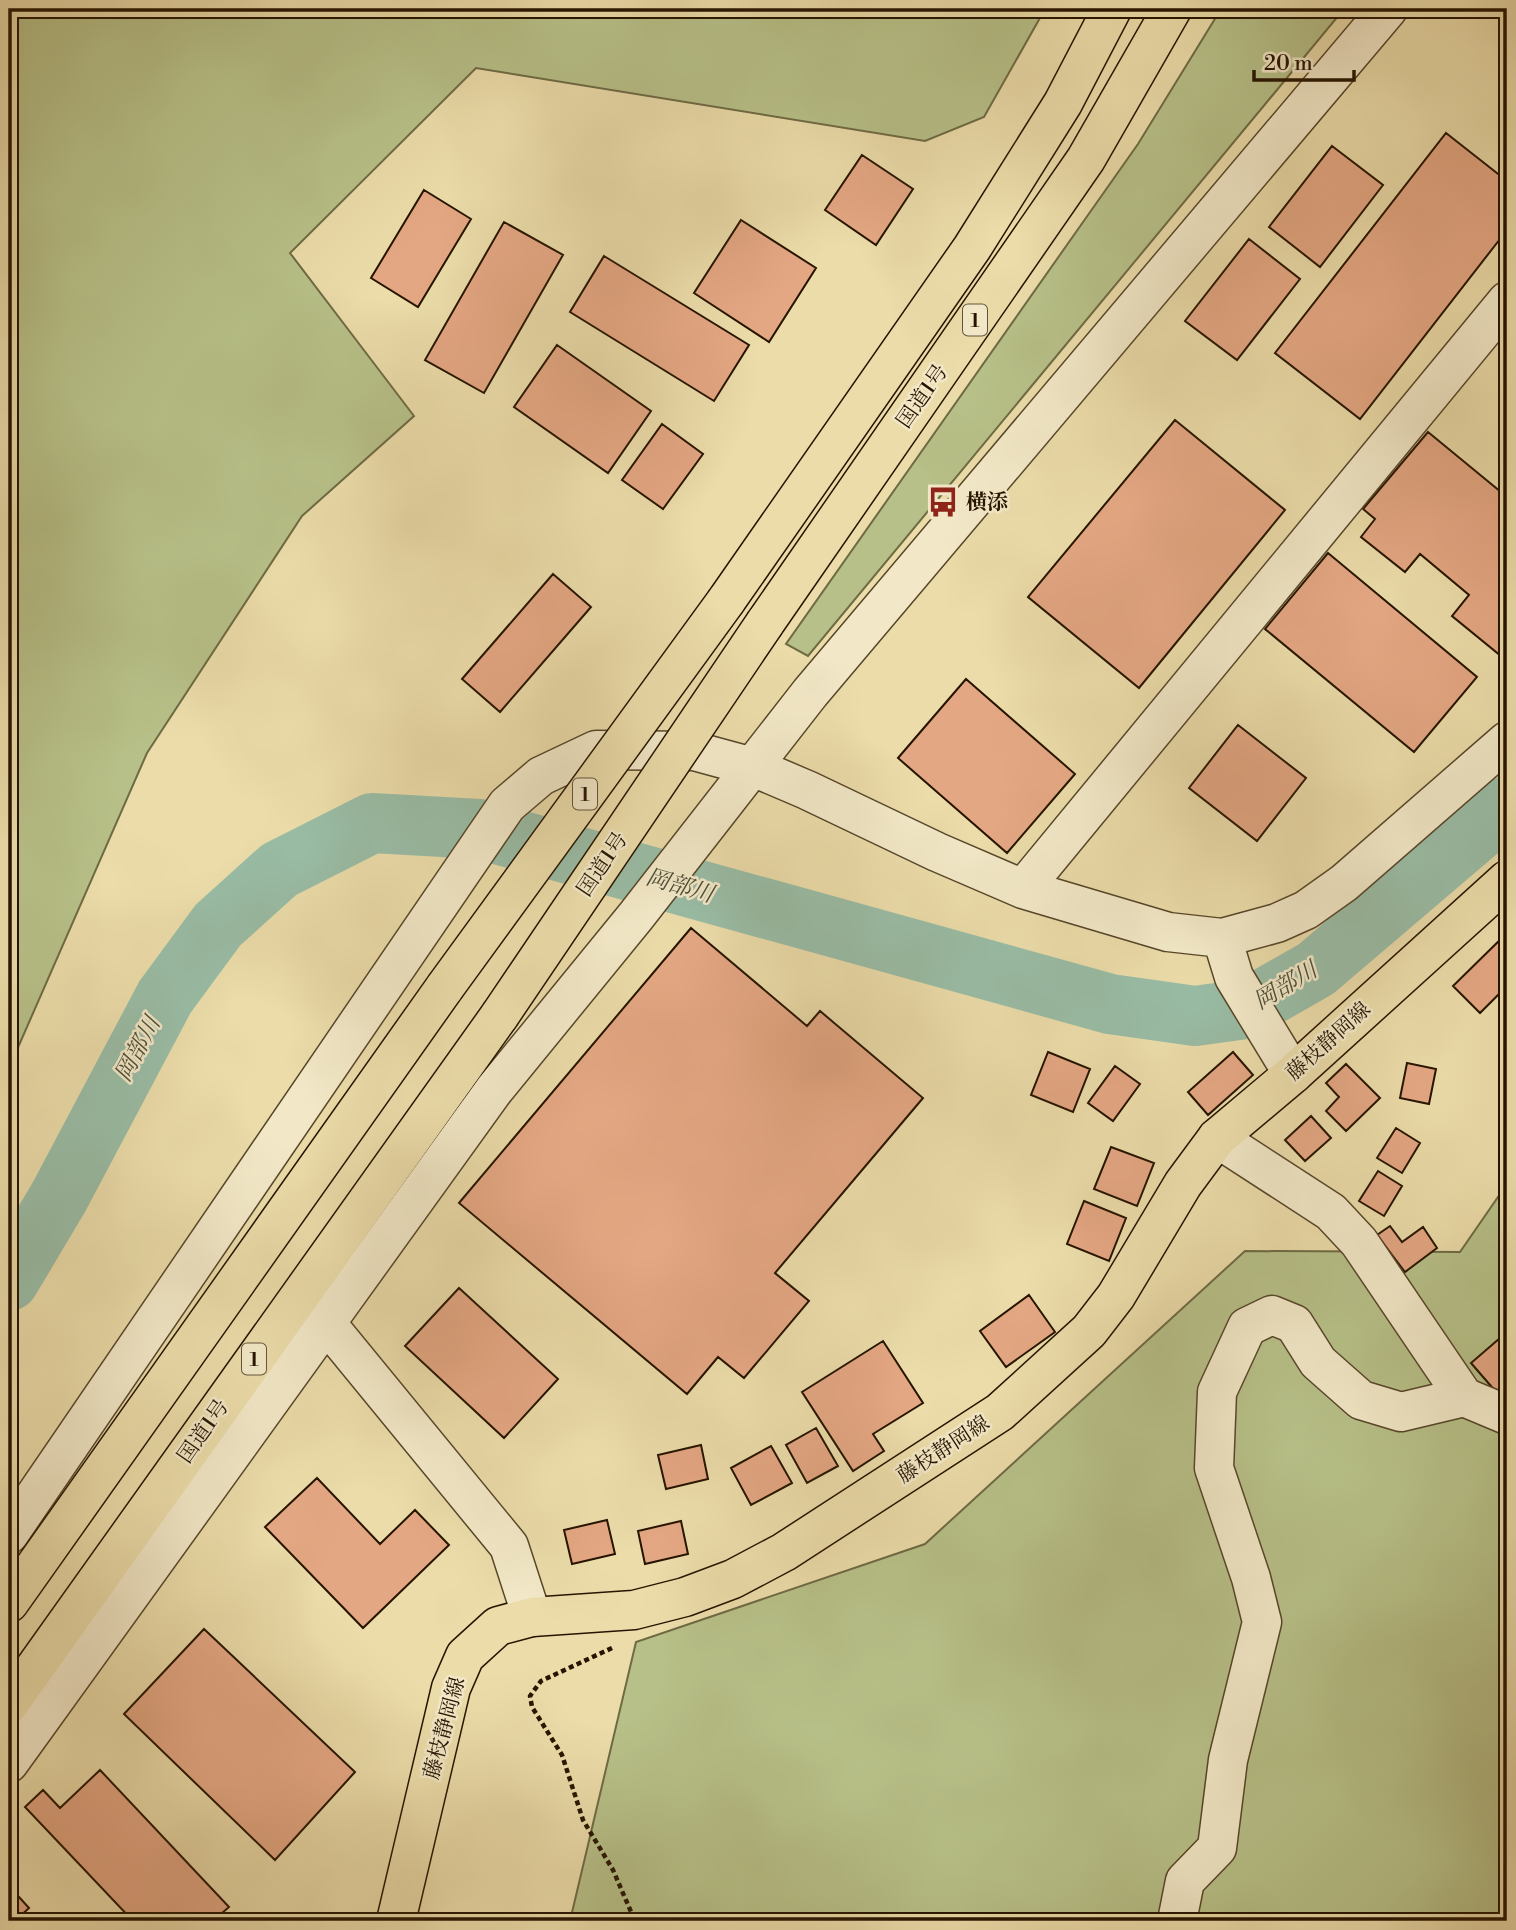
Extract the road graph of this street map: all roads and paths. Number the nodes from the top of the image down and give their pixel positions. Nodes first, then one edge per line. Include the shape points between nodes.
1 (1112, 9) edge
2 (1172, 9) edge
3 (1388, 9) edge
4 (1507, 301) edge
5 (1507, 741) edge
6 (753, 767) junction
7 (1507, 880) edge
8 (1023, 889) junction
9 (1223, 938) junction
10 (1283, 1059) junction
11 (1217, 1138) junction
12 (327, 1324) junction
13 (1464, 1397) junction
14 (1507, 1415) edge
15 (9, 1534) edge
16 (9, 1603) edge
17 (634, 1610) junction
18 (532, 1616) junction
19 (9, 1704) edge
20 (9, 1763) edge
21 (396, 1921) edge
22 (635, 1921) edge
23 (1177, 1921) edge

1 - 16 main road, 国道1号 / 1, bridge via 1063,103 972,248 726,601 445,987
2 - 19 main road, 国道1号 / 1, bridge via 1086,159 500,1015
3 - 6 street via 810,693
4 - 8 street
5 - 9 street via 1306,910
6 - 8 street
6 - 12 street via 494,1090
6 - 15 street via 694,751 596,750 541,776 507,805
7 - 10 main road, 藤枝静岡線
8 - 9 street via 1168,932
9 - 10 street via 1234,977
10 - 11 main road, 藤枝静岡線
11 - 13 street via 1331,1212 1359,1242
11 - 17 main road, 藤枝静岡線 via 1089,1331 1000,1412 774,1558 685,1597
12 - 18 street via 509,1546
12 - 20 street
13 - 14 street
13 - 23 street via 1401,1412 1361,1400 1318,1362 1294,1324 1272,1315 1247,1327 1217,1392 1214,1468 1262,1622 1228,1760 1217,1847 1185,1881
17 - 18 main road, 藤枝静岡線
17 - 22 path via 626,1637 611,1649 541,1681 530,1696 562,1755 583,1820 613,1870
18 - 21 main road, 藤枝静岡線 via 498,1626 465,1656 451,1688

